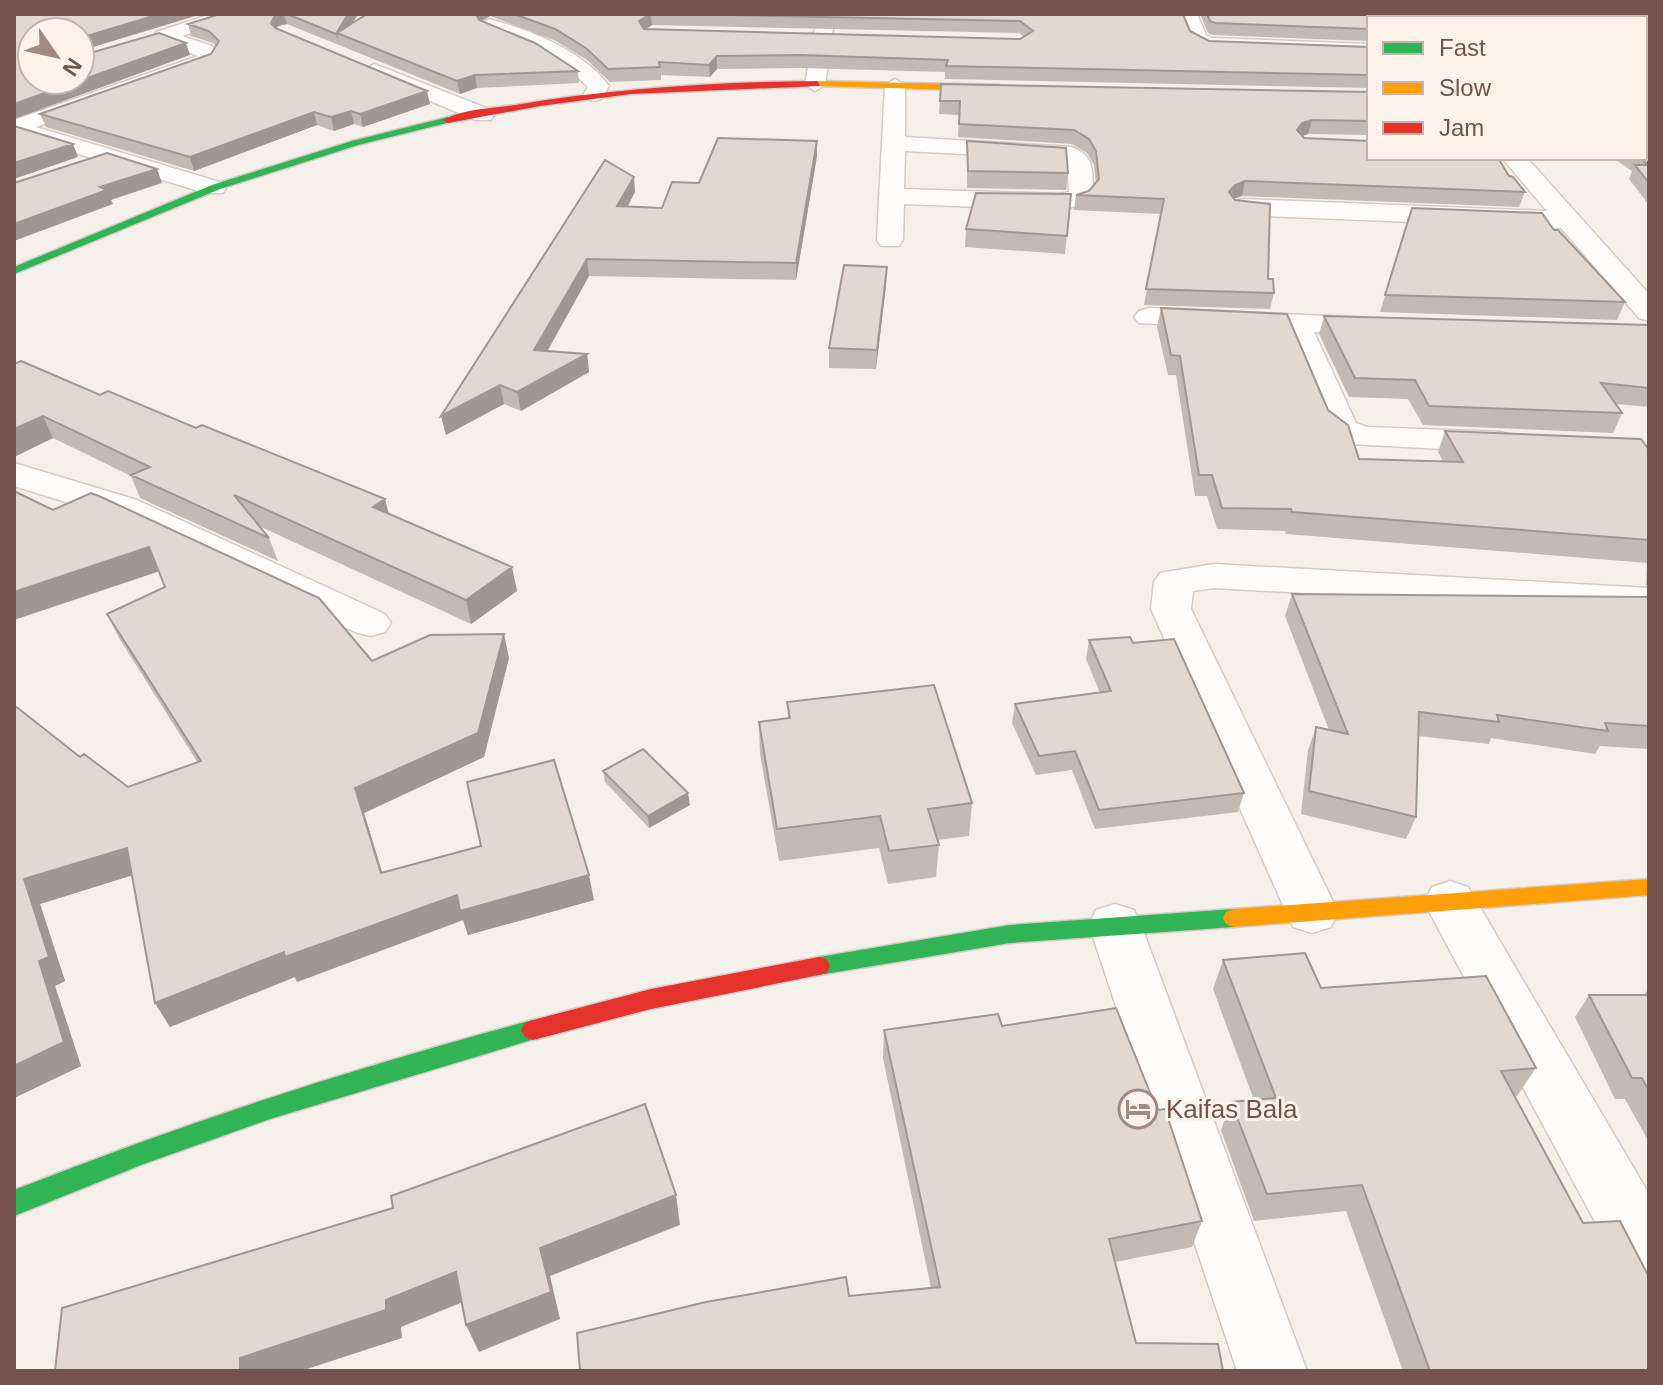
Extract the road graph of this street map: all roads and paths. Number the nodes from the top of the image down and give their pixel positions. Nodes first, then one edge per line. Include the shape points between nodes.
1 (230, 14) edge
2 (826, 14) edge
3 (1188, 14) edge
4 (489, 25) edge
5 (1367, 50) edge
6 (356, 62) edge
7 (815, 85) junction
8 (895, 85) junction
9 (1021, 88) edge
10 (594, 95) junction
11 (483, 115) junction
12 (14, 127) edge
13 (893, 143) junction
14 (111, 157) junction
15 (1516, 160) edge
16 (69, 171) edge
17 (214, 188) junction
18 (891, 196) junction
19 (1242, 207) edge
20 (1567, 220) junction
21 (890, 240) dead end
22 (14, 271) edge
23 (1616, 274) junction
24 (1649, 275) edge
25 (1149, 317) dead end
26 (1295, 322) junction
27 (1418, 326) edge
28 (1644, 326) edge
29 (1537, 443) edge
30 (14, 474) edge
31 (1649, 600) edge
32 (370, 623) dead end
33 (1649, 887) edge
34 (1450, 902) junction
35 (1312, 912) junction
36 (1115, 925) junction
37 (14, 1203) edge
38 (1649, 1257) edge
39 (1272, 1371) edge

1 - 12 street via 156,38 210,55 192,65
2 - 7 street
3 - 5 street via 1198,38 1208,44
4 - 10 street via 557,52 599,86
6 - 11 street
7 - 8 street
7 - 10 street
8 - 9 street
8 - 13 street
10 - 11 street
11 - 17 street via 382,136
12 - 14 street
13 - 18 street
13 - 18 street via 1064,152 1078,158 1082,194 1059,202
14 - 16 street
14 - 17 street
15 - 20 street
17 - 22 street
18 - 21 street
19 - 20 street
20 - 23 street
23 - 24 street
23 - 28 street
25 - 26 street
26 - 27 street
26 - 29 street via 1342,429 1351,435
30 - 32 street via 136,513
31 - 35 street via 1214,576 1174,582 1171,609
33 - 34 street
34 - 35 street
34 - 38 street
35 - 36 street
36 - 37 street via 1010,934 651,999 393,1067
36 - 39 street

